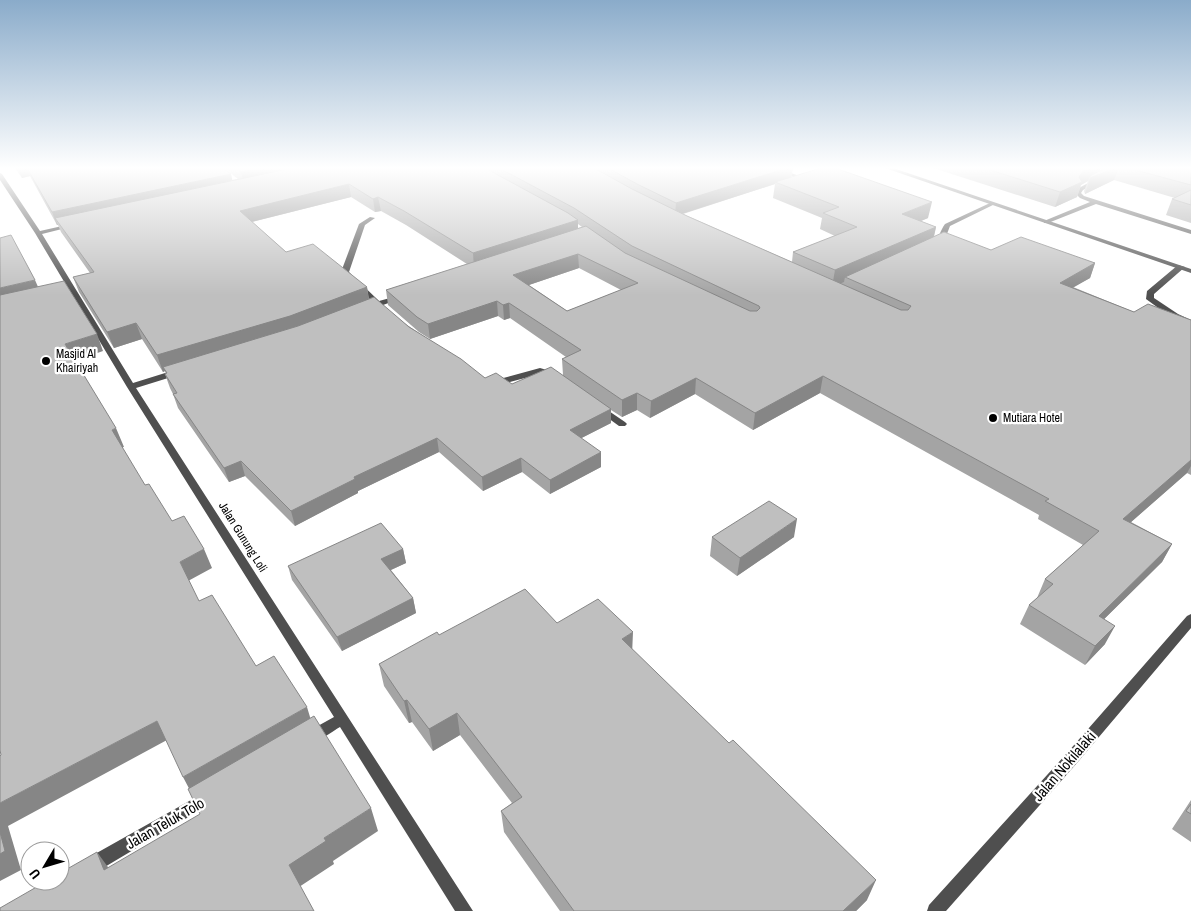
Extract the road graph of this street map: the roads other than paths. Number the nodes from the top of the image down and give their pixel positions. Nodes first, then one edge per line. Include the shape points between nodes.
1 (23, 211) edge
2 (979, 211) edge
3 (1012, 211) edge
4 (1074, 211) edge
5 (1122, 211) edge
6 (372, 218) dead end
7 (1046, 222) junction
8 (75, 225) edge
9 (1191, 232) edge
10 (38, 233) junction
11 (926, 250) edge
12 (1181, 267) junction
13 (1191, 271) edge
14 (412, 293) edge
15 (377, 304) junction
16 (360, 311) edge
17 (385, 311) edge
18 (1191, 323) edge
19 (187, 369) edge
20 (486, 381) edge
21 (564, 381) edge
22 (131, 387) junction
23 (593, 402) edge
24 (622, 424) dead end
25 (1191, 619) edge
26 (342, 719) junction
27 (300, 744) edge
28 (224, 788) edge
29 (81, 872) edge
30 (465, 911) edge
31 (936, 911) edge

1 - 10 street, Jalan Gunung Loli
2 - 11 street via 947,226 942,239
3 - 7 street
4 - 7 street
5 - 9 street
6 - 15 street via 362,224 346,272
7 - 12 street
8 - 10 street
10 - 22 street, Jalan Gunung Loli via 69,293
12 - 13 street
12 - 18 street via 1150,293 1150,299
14 - 15 street
15 - 16 street
15 - 17 street
19 - 22 street
20 - 21 street via 502,382 540,371
22 - 26 street, Jalan Gunung Loli
23 - 24 street
25 - 31 street, Jalan Nokilalaki
26 - 27 street
26 - 30 street, Jalan Gunung Loli
28 - 29 street, Jalan Teluk Tolo

